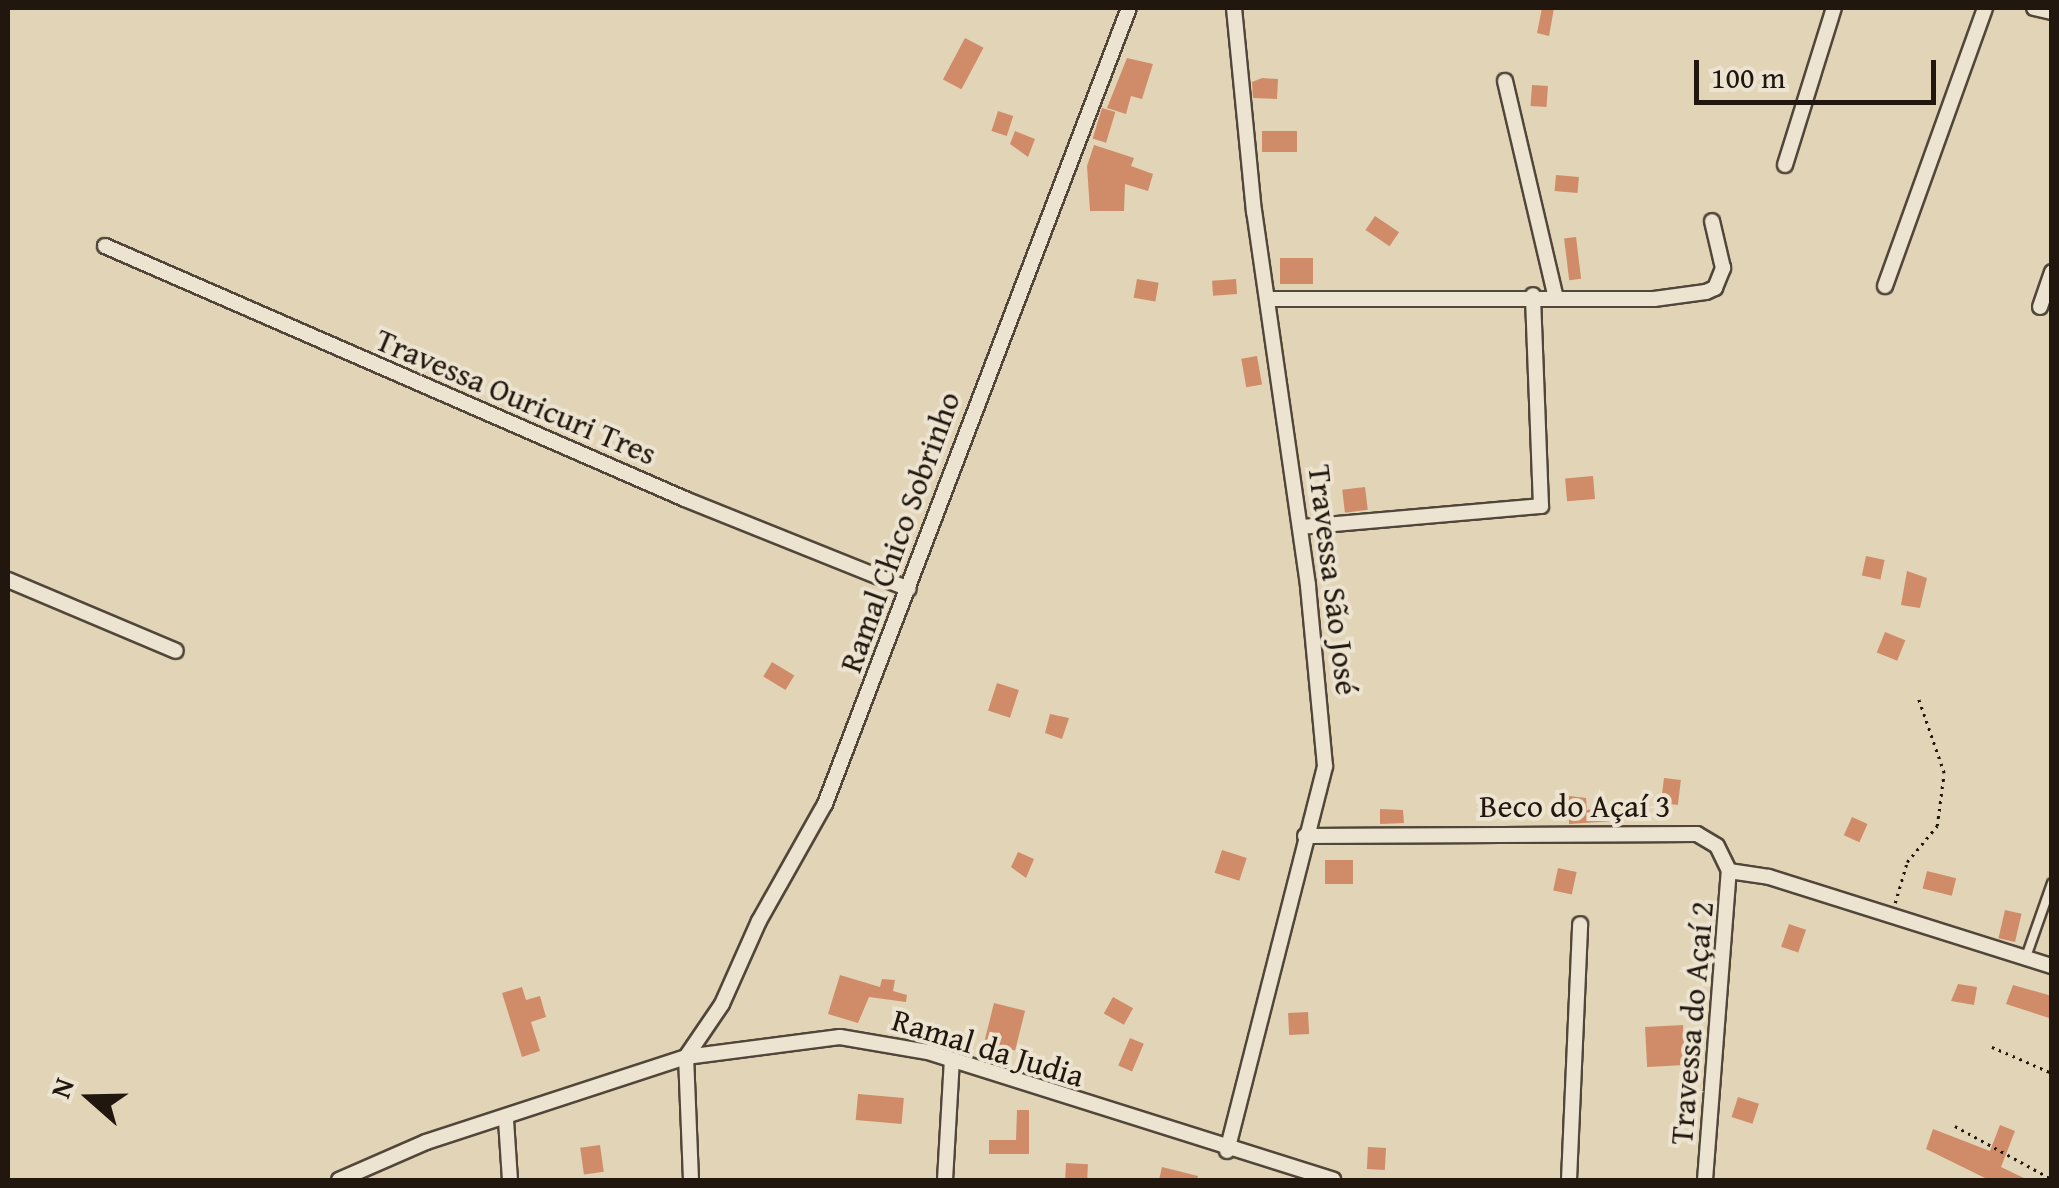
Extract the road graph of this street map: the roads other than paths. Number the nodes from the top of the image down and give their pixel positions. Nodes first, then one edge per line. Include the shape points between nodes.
1 (1130, 8) edge
2 (1234, 8) edge
3 (1834, 8) edge
4 (1986, 8) edge
5 (2034, 8) edge
6 (2052, 12) edge
7 (1505, 81) dead end
8 (1785, 165) dead end
9 (1712, 221) dead end
10 (105, 246) dead end
11 (2052, 272) edge
12 (1884, 286) dead end
13 (1533, 295) junction
14 (1555, 295) junction
15 (1269, 299) junction
16 (2040, 307) dead end
17 (1301, 526) junction
18 (8, 580) edge
19 (910, 588) junction
20 (176, 650) dead end
21 (1305, 836) junction
22 (1730, 871) junction
23 (2052, 883) edge
24 (1580, 924) dead end
25 (2026, 956) junction
26 (2052, 966) edge
27 (686, 1058) junction
28 (952, 1060) junction
29 (506, 1120) junction
30 (1227, 1151) junction
31 (338, 1180) edge
32 (510, 1180) edge
33 (691, 1180) edge
34 (944, 1180) edge
35 (1333, 1180) edge
36 (1570, 1180) edge
37 (1705, 1180) edge

1 - 19 street, Ramal Chico Sobrinho
2 - 15 street, Travessa São José
3 - 8 street
4 - 12 street
5 - 6 street
7 - 14 street
9 - 14 street via 1723,268 1716,288 1654,299
10 - 19 street, Travessa Ouricuri Tres via 542,438
11 - 16 street
13 - 14 street
13 - 15 street
13 - 17 street via 1541,506
15 - 17 street, Travessa São José
17 - 21 street, Travessa São José via 1325,766
18 - 20 street
19 - 27 street, Ramal Chico Sobrinho via 825,804 758,921 722,1004
21 - 22 street, Beco do Açaí 3 via 1697,834 1717,846
21 - 30 street, Travessa São José
22 - 25 street
22 - 37 street, Travessa do Açaí 2
23 - 25 lane
24 - 36 street
25 - 26 street
27 - 28 street, Ramal da Judia via 840,1038
27 - 29 street, Ramal da Judia
27 - 33 street
28 - 30 street, Ramal da Judia
28 - 34 street
29 - 31 street, Ramal da Judia via 426,1142
29 - 32 street
30 - 35 street, Ramal da Judia

